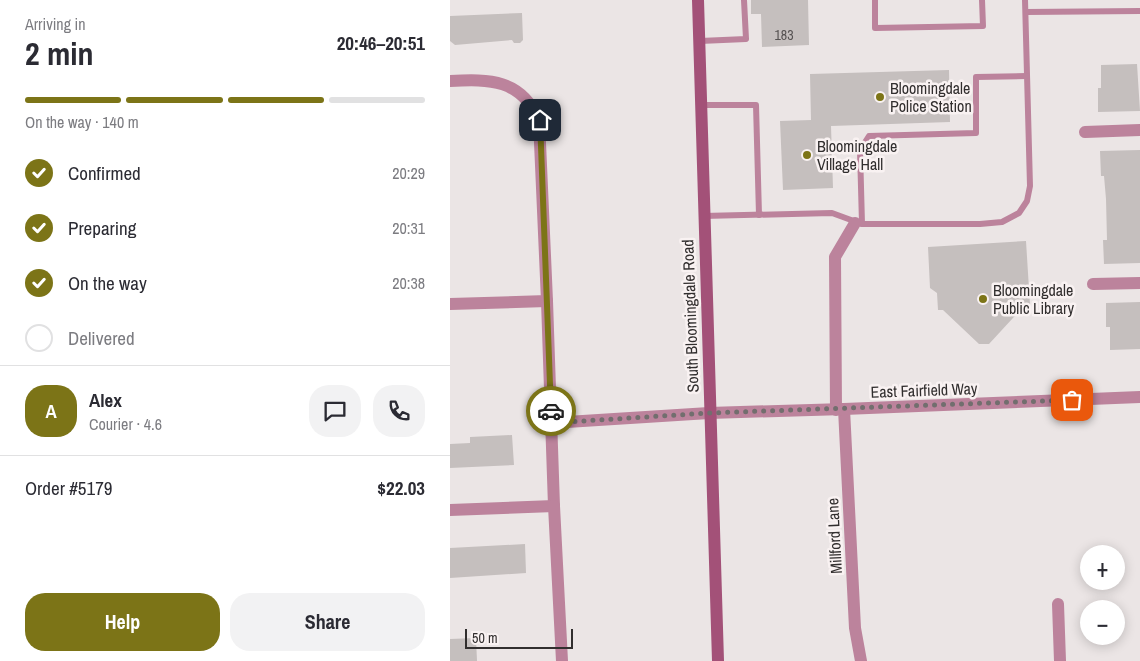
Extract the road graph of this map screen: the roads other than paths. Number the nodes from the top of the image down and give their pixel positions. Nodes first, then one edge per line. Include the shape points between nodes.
1 (698, 0) edge
2 (744, 0) edge
3 (875, 0) edge
4 (982, 0) edge
5 (1025, 0) edge
6 (1140, 11) edge
7 (1026, 12) junction
8 (700, 41) junction
9 (1026, 76) junction
10 (450, 81) edge
11 (702, 105) junction
12 (1140, 130) edge
13 (1085, 132) dead end
14 (703, 216) junction
15 (759, 216) junction
16 (858, 223) junction
17 (1140, 283) edge
18 (1092, 284) dead end
19 (547, 301) junction
20 (450, 304) edge
21 (1140, 396) edge
22 (840, 410) junction
23 (709, 413) junction
24 (551, 423) junction
25 (554, 506) junction
26 (450, 510) edge
27 (1058, 604) dead end
28 (562, 661) edge
29 (718, 661) edge
30 (861, 661) edge
31 (1060, 661) edge

1 - 8 main road, South Bloomingdale Road
2 - 8 lane via 746,39
3 - 4 lane via 875,28 983,26
5 - 7 lane
6 - 7 lane
7 - 9 lane
8 - 11 main road, South Bloomingdale Road
9 - 16 lane via 976,77 976,133 869,136 860,150
9 - 16 lane via 1030,186 1027,201 1019,213 1002,222 980,224
10 - 19 street via 488,80 510,87 532,104 540,120
11 - 14 main road, South Bloomingdale Road
11 - 15 lane via 756,106
12 - 13 street
14 - 15 lane
14 - 23 main road, South Bloomingdale Road
15 - 16 lane via 832,213
16 - 22 street, Millford Lane via 835,257
17 - 18 street
19 - 20 street
19 - 24 street
21 - 22 street, East Fairfield Way
22 - 23 street, East Fairfield Way
22 - 30 street, Millford Lane via 855,628
23 - 24 street, East Fairfield Way
23 - 29 main road, South Bloomingdale Road
24 - 25 street
25 - 26 street
25 - 28 street
27 - 31 street

